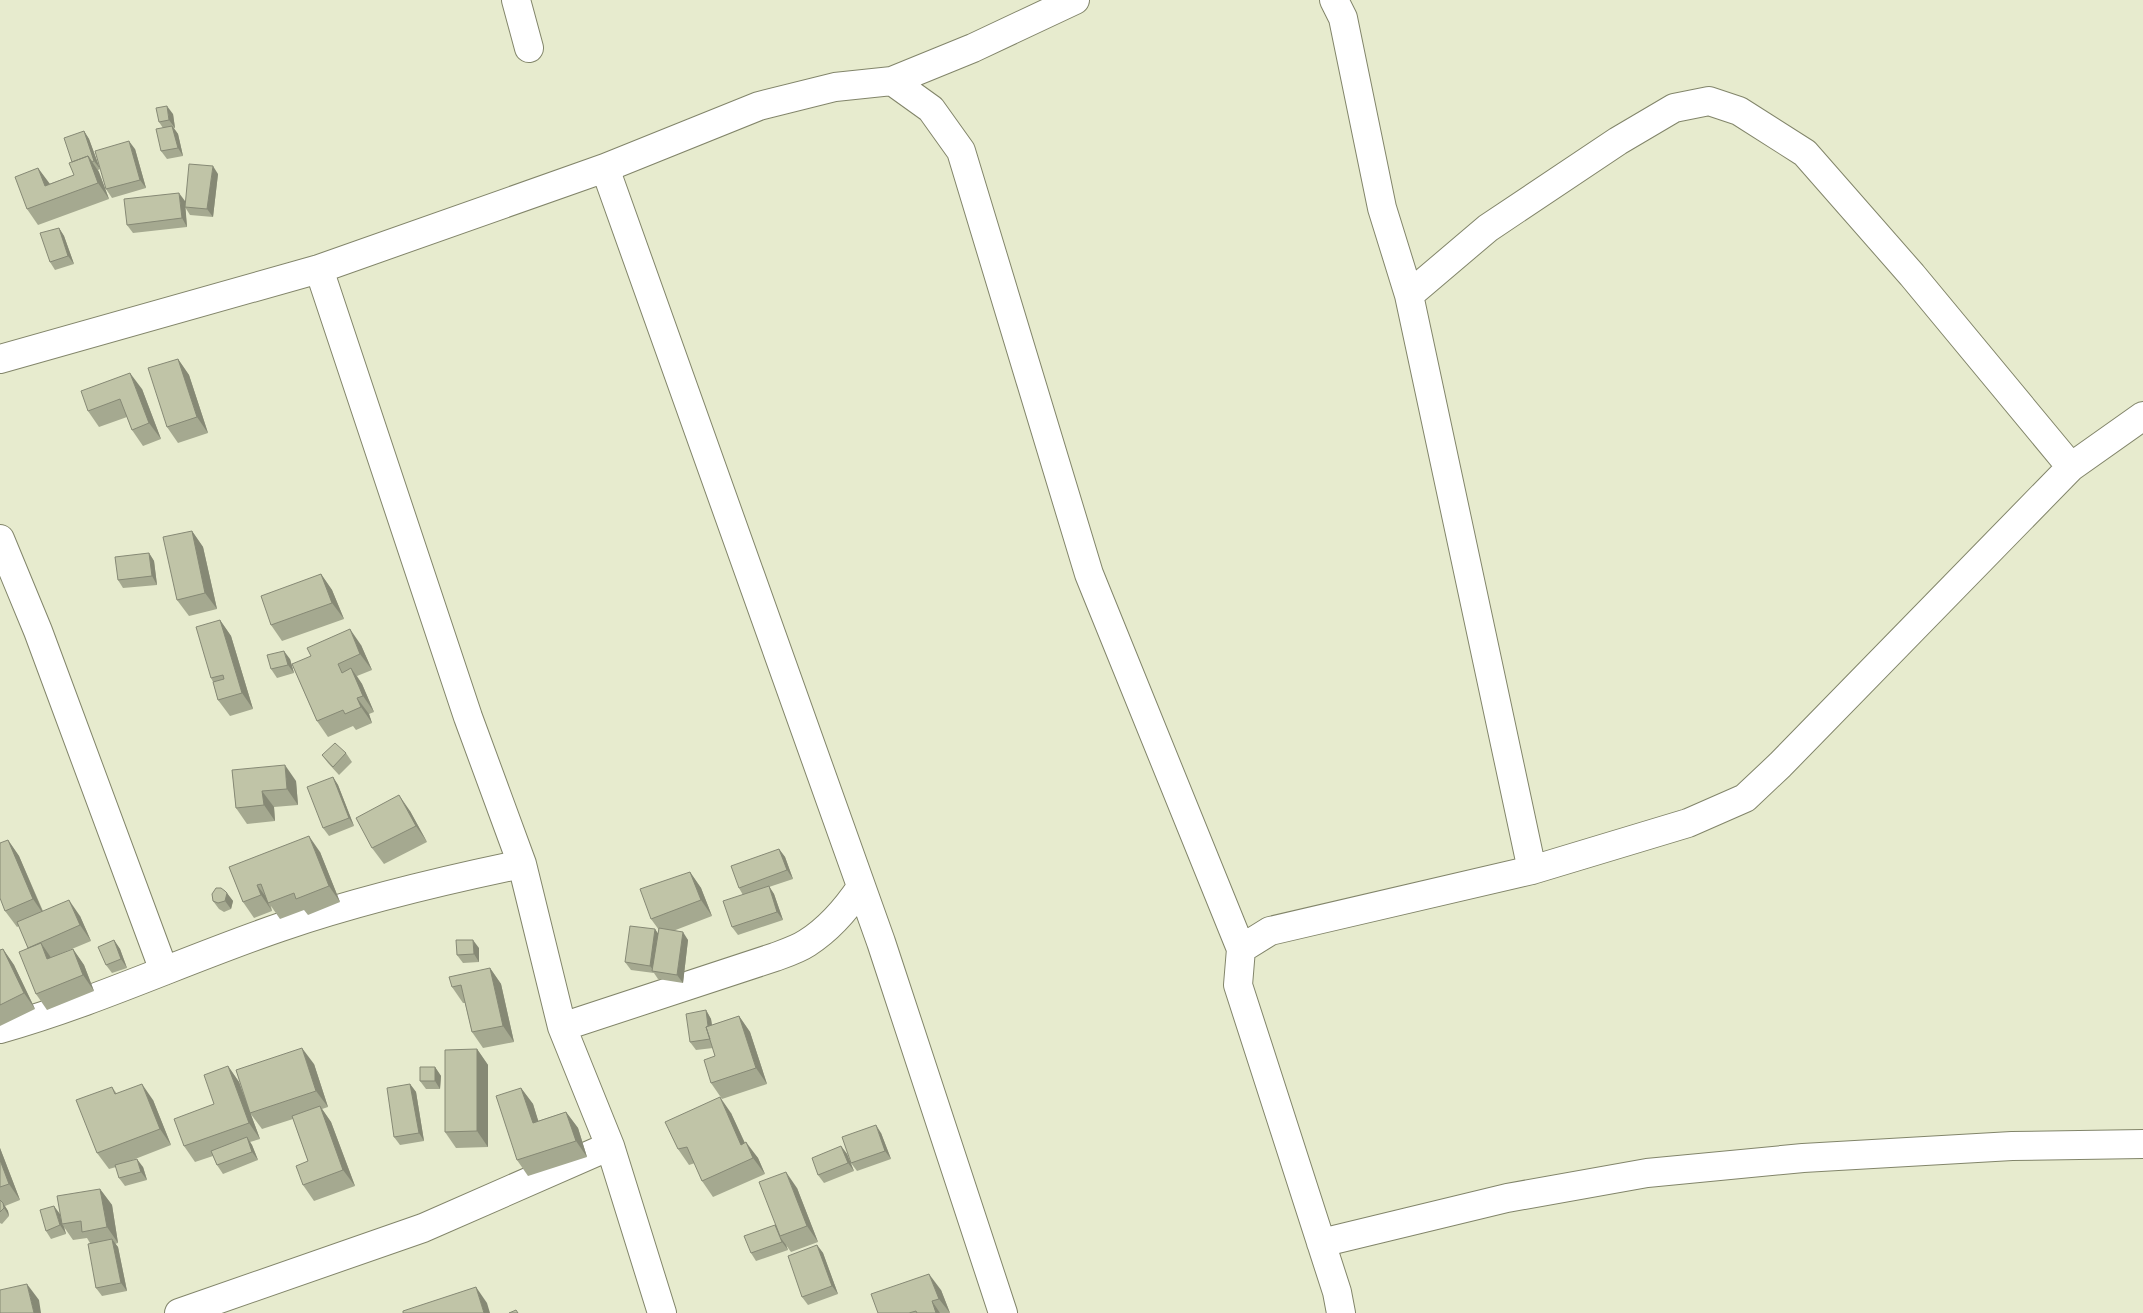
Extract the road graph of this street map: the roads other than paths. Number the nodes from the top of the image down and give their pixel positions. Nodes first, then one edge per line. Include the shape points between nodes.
1 (516, 0) edge
2 (1075, 0) edge
3 (1334, 0) edge
4 (529, 48) dead end
5 (892, 80) junction
6 (605, 168) junction
7 (319, 269) junction
8 (1409, 295) junction
9 (0, 359) edge
10 (2143, 416) edge
11 (2071, 467) junction
12 (0, 539) edge
13 (522, 864) junction
14 (1532, 870) junction
15 (861, 887) junction
16 (1241, 949) junction
17 (164, 971) junction
18 (562, 1028) junction
19 (0, 1029) edge
20 (2143, 1144) edge
21 (610, 1146) junction
22 (1321, 1243) junction
23 (179, 1313) edge
24 (662, 1313) edge
25 (1003, 1313) edge
26 (1342, 1313) edge

1 - 4 street
2 - 5 street via 973,48
3 - 8 street via 1343,18 1382,208
5 - 6 street via 835,87 759,106
5 - 16 street via 931,110 961,150 1089,574
6 - 7 street
6 - 15 street
7 - 9 street
7 - 13 street via 468,718
8 - 11 street via 1488,228 1618,141 1674,108 1709,101 1739,110 1805,153 1912,274
8 - 14 street
10 - 11 street
11 - 14 street via 1745,798 1688,823
12 - 17 street via 38,631
13 - 17 street via 408,889 281,927
13 - 18 street
14 - 16 street via 1270,931
15 - 18 street via 829,925 807,943 775,957
15 - 25 street
16 - 22 street via 1238,984
17 - 19 street
18 - 21 street
20 - 22 street via 2012,1146 1803,1158 1647,1174 1507,1198
21 - 23 street via 423,1228
21 - 24 street
22 - 26 street

